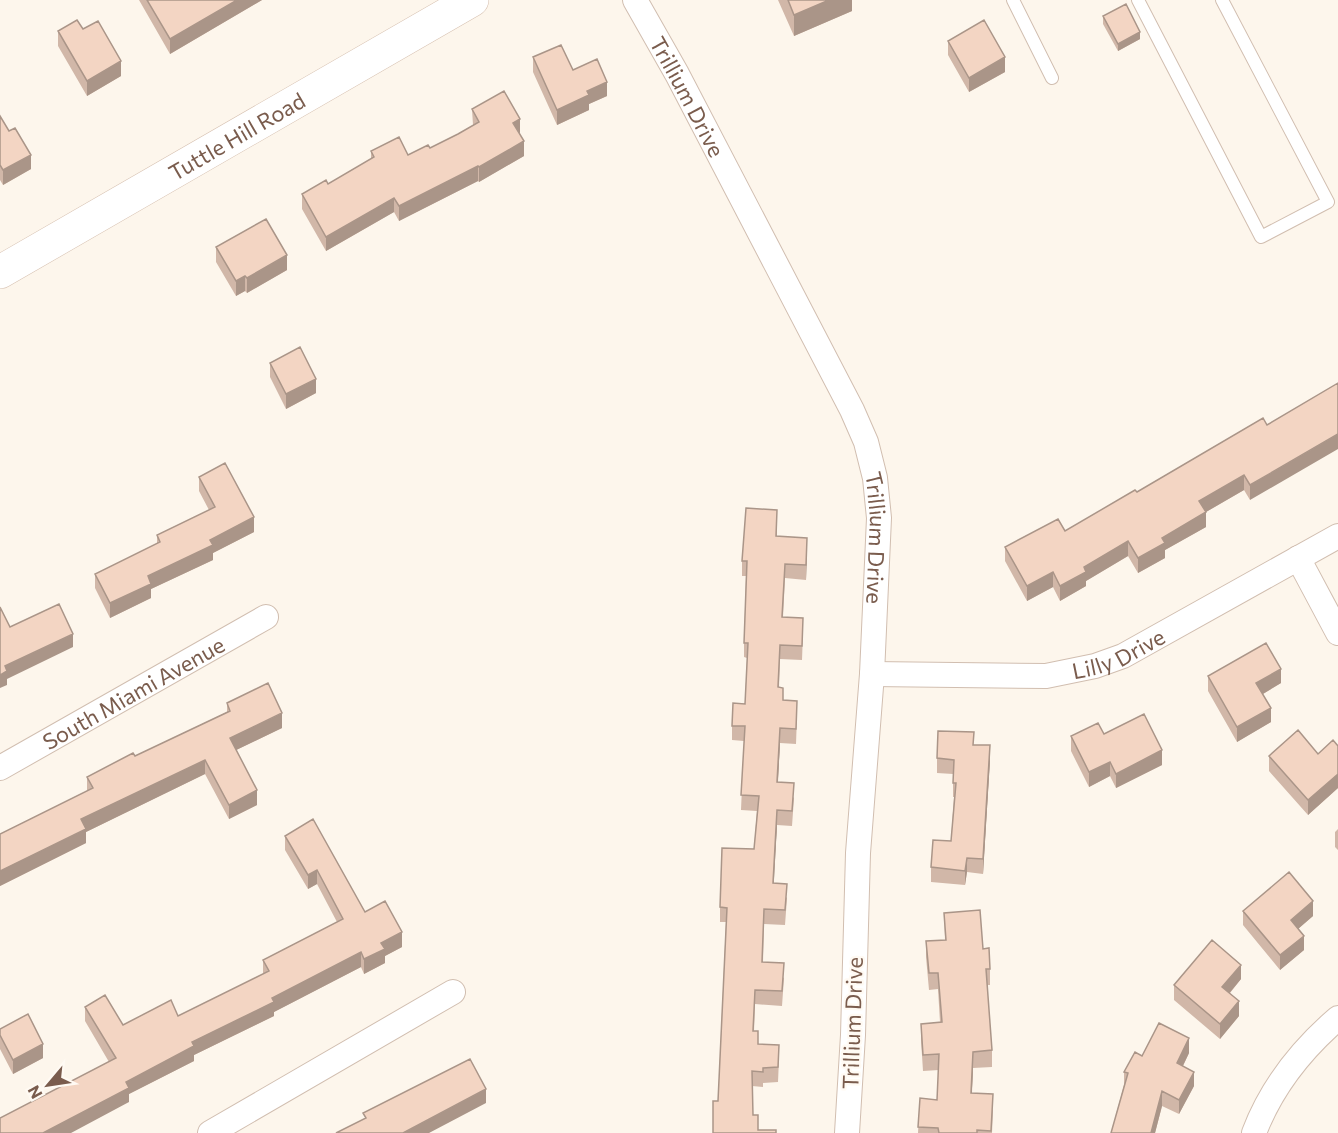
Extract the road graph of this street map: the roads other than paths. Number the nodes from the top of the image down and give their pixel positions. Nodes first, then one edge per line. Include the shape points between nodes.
1 (472, 0) edge
2 (635, 0) edge
3 (1013, 0) edge
4 (1138, 0) edge
5 (1222, 0) edge
6 (1052, 78) dead end
7 (0, 272) edge
8 (1338, 536) edge
9 (1298, 558) junction
10 (266, 617) dead end
11 (1338, 633) edge
12 (872, 674) junction
13 (0, 768) edge
14 (453, 992) dead end
15 (1338, 1018) edge
16 (210, 1133) edge
17 (847, 1133) edge
18 (1254, 1133) edge

1 - 7 main road, Tuttle Hill Road
2 - 12 street, Trillium Drive via 866,442 879,518
3 - 6 lane
4 - 5 lane via 1261,237 1328,202
8 - 9 street, Lilly Drive
9 - 11 street
9 - 12 street, Lilly Drive via 1123,656 1095,666 1046,676
10 - 13 street, South Miami Avenue
12 - 17 street, Trillium Drive via 858,853
14 - 16 street
15 - 18 street via 1283,1078

